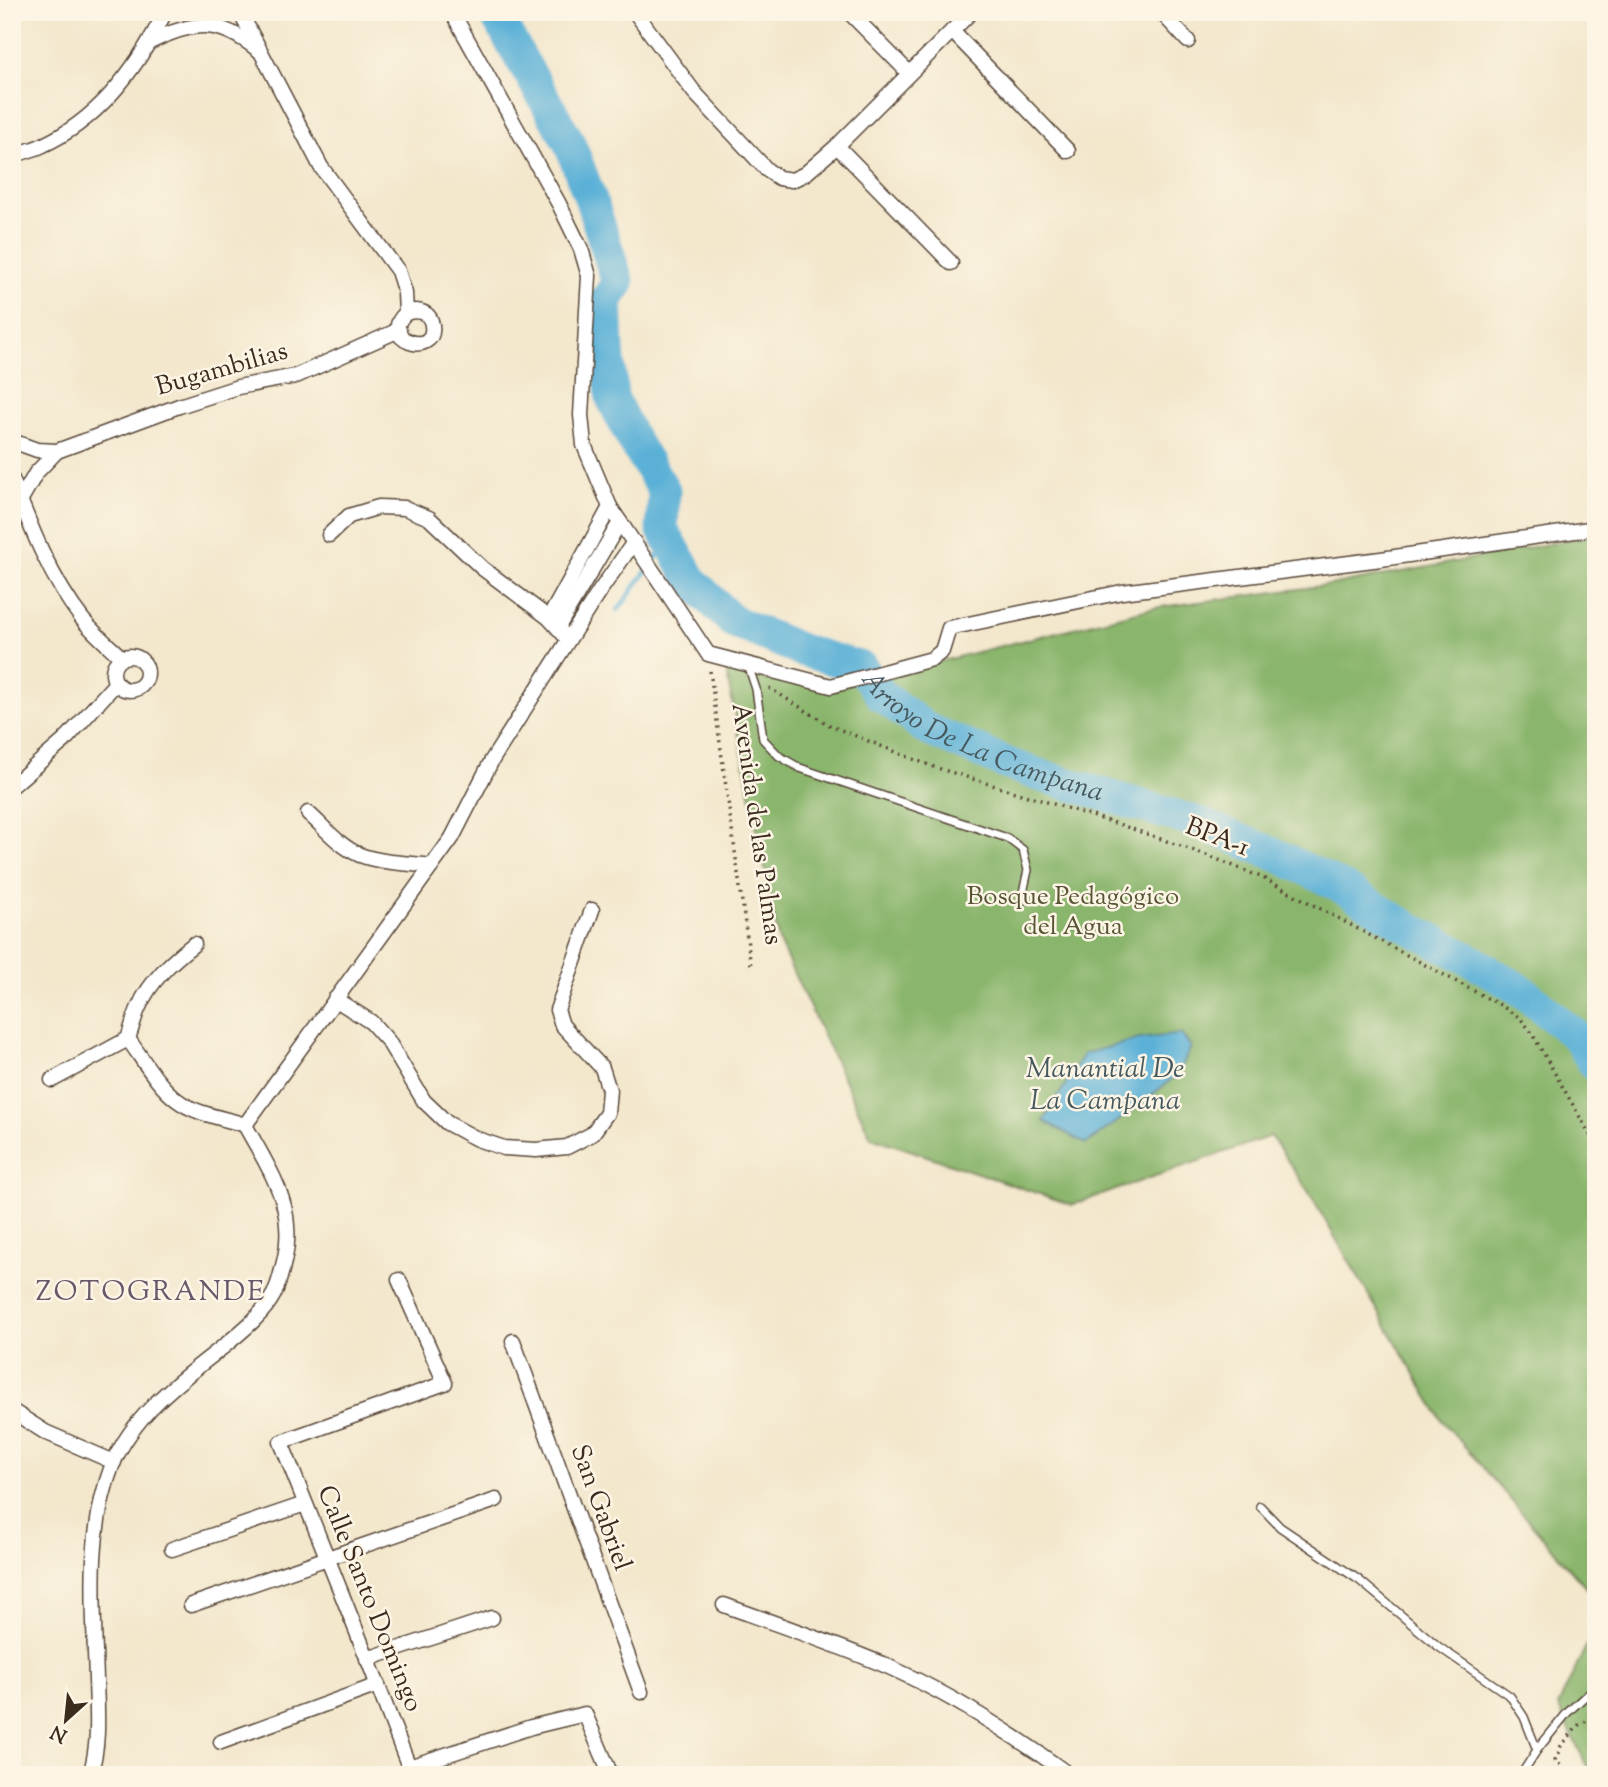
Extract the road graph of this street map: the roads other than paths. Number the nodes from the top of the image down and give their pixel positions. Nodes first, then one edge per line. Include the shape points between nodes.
1 (165, 12) edge
2 (240, 12) edge
3 (452, 12) edge
4 (635, 12) edge
5 (849, 12) edge
6 (971, 12) edge
7 (1161, 12) edge
8 (952, 31) junction
9 (1188, 41) dead end
10 (150, 42) junction
11 (261, 52) junction
12 (909, 73) junction
13 (837, 146) junction
14 (1069, 151) dead end
15 (12, 156) edge
16 (951, 263) dead end
17 (406, 313) junction
18 (399, 330) junction
19 (12, 441) edge
20 (57, 451) junction
21 (12, 479) edge
22 (20, 501) junction
23 (610, 506) junction
24 (620, 522) junction
25 (1596, 528) edge
26 (330, 534) dead end
27 (634, 542) junction
28 (553, 623) junction
29 (568, 639) junction
30 (122, 658) junction
31 (750, 672) junction
32 (116, 683) junction
33 (12, 786) edge
34 (308, 813) dead end
35 (432, 866) junction
36 (1021, 902) dead end
37 (592, 910) dead end
38 (194, 944) dead end
39 (335, 999) junction
40 (128, 1039) junction
41 (52, 1080) dead end
42 (245, 1125) junction
43 (399, 1280) dead end
44 (513, 1340) dead end
45 (12, 1411) edge
46 (114, 1462) junction
47 (496, 1500) dead end
48 (305, 1504) junction
49 (1260, 1506) dead end
50 (172, 1549) dead end
51 (327, 1558) junction
52 (191, 1605) dead end
53 (724, 1605) dead end
54 (492, 1618) dead end
55 (368, 1660) junction
56 (378, 1685) junction
57 (1596, 1686) edge
58 (641, 1692) dead end
59 (221, 1742) dead end
60 (1537, 1751) junction
61 (411, 1771) edge
62 (90, 1775) edge
63 (611, 1775) edge
64 (1069, 1775) edge
65 (1521, 1775) edge

1 - 10 street
2 - 11 street
3 - 23 street via 581,249 589,276 581,415 584,444
4 - 13 street via 694,92 779,178 792,180 805,174
5 - 12 street
6 - 8 street
7 - 9 street
8 - 12 street
8 - 14 street
10 - 11 street via 205,25 229,31
10 - 15 street via 91,114 42,145
11 - 17 street via 321,167 398,271
12 - 13 street
13 - 16 street
17 - 18 street
17 - 18 street via 427,314 431,335 413,344 401,337
18 - 20 street, Bugambilias via 296,376 238,387
19 - 20 street
20 - 22 street, Bugambilias via 36,473
21 - 22 street
22 - 30 street via 55,579 84,621
23 - 24 street
23 - 28 street
24 - 27 street
24 - 28 street
25 - 31 street via 1122,592 949,628 942,650 932,659 831,686
26 - 28 street via 349,516 379,507 405,508 429,518 482,568
27 - 29 street
27 - 31 street via 708,654
28 - 29 street
29 - 35 street
30 - 32 street via 114,669
30 - 32 street via 142,661 146,681 135,690
31 - 36 lane via 757,689 763,739 779,756 800,768 1007,838 1023,850 1028,870
32 - 33 street via 64,741
34 - 35 street via 359,854
35 - 39 street
37 - 39 street via 557,1010 562,1025 602,1068 609,1090 607,1112 592,1134 567,1147 504,1148 447,1123 424,1101 388,1041 371,1022
38 - 40 street via 153,984 139,1006
39 - 42 street
40 - 41 street
40 - 42 street via 177,1100
42 - 46 street via 279,1192 285,1214 288,1243 274,1293 235,1337 149,1408
43 - 48 street, Calle Santo Domingo via 445,1383 281,1442
44 - 58 street, San Gabriel
45 - 46 street via 45,1432
46 - 62 street via 101,1502 93,1573 98,1740
47 - 51 street
48 - 50 street
48 - 51 street, Calle Santo Domingo
49 - 60 lane via 1280,1527 1359,1580 1439,1647 1510,1696
51 - 52 street
51 - 55 street, Calle Santo Domingo
53 - 64 street via 890,1668 961,1704
54 - 55 street
55 - 56 street, Calle Santo Domingo
56 - 59 street
56 - 61 street, Calle Santo Domingo
57 - 60 lane
60 - 65 lane
61 - 63 street via 531,1727 585,1714

